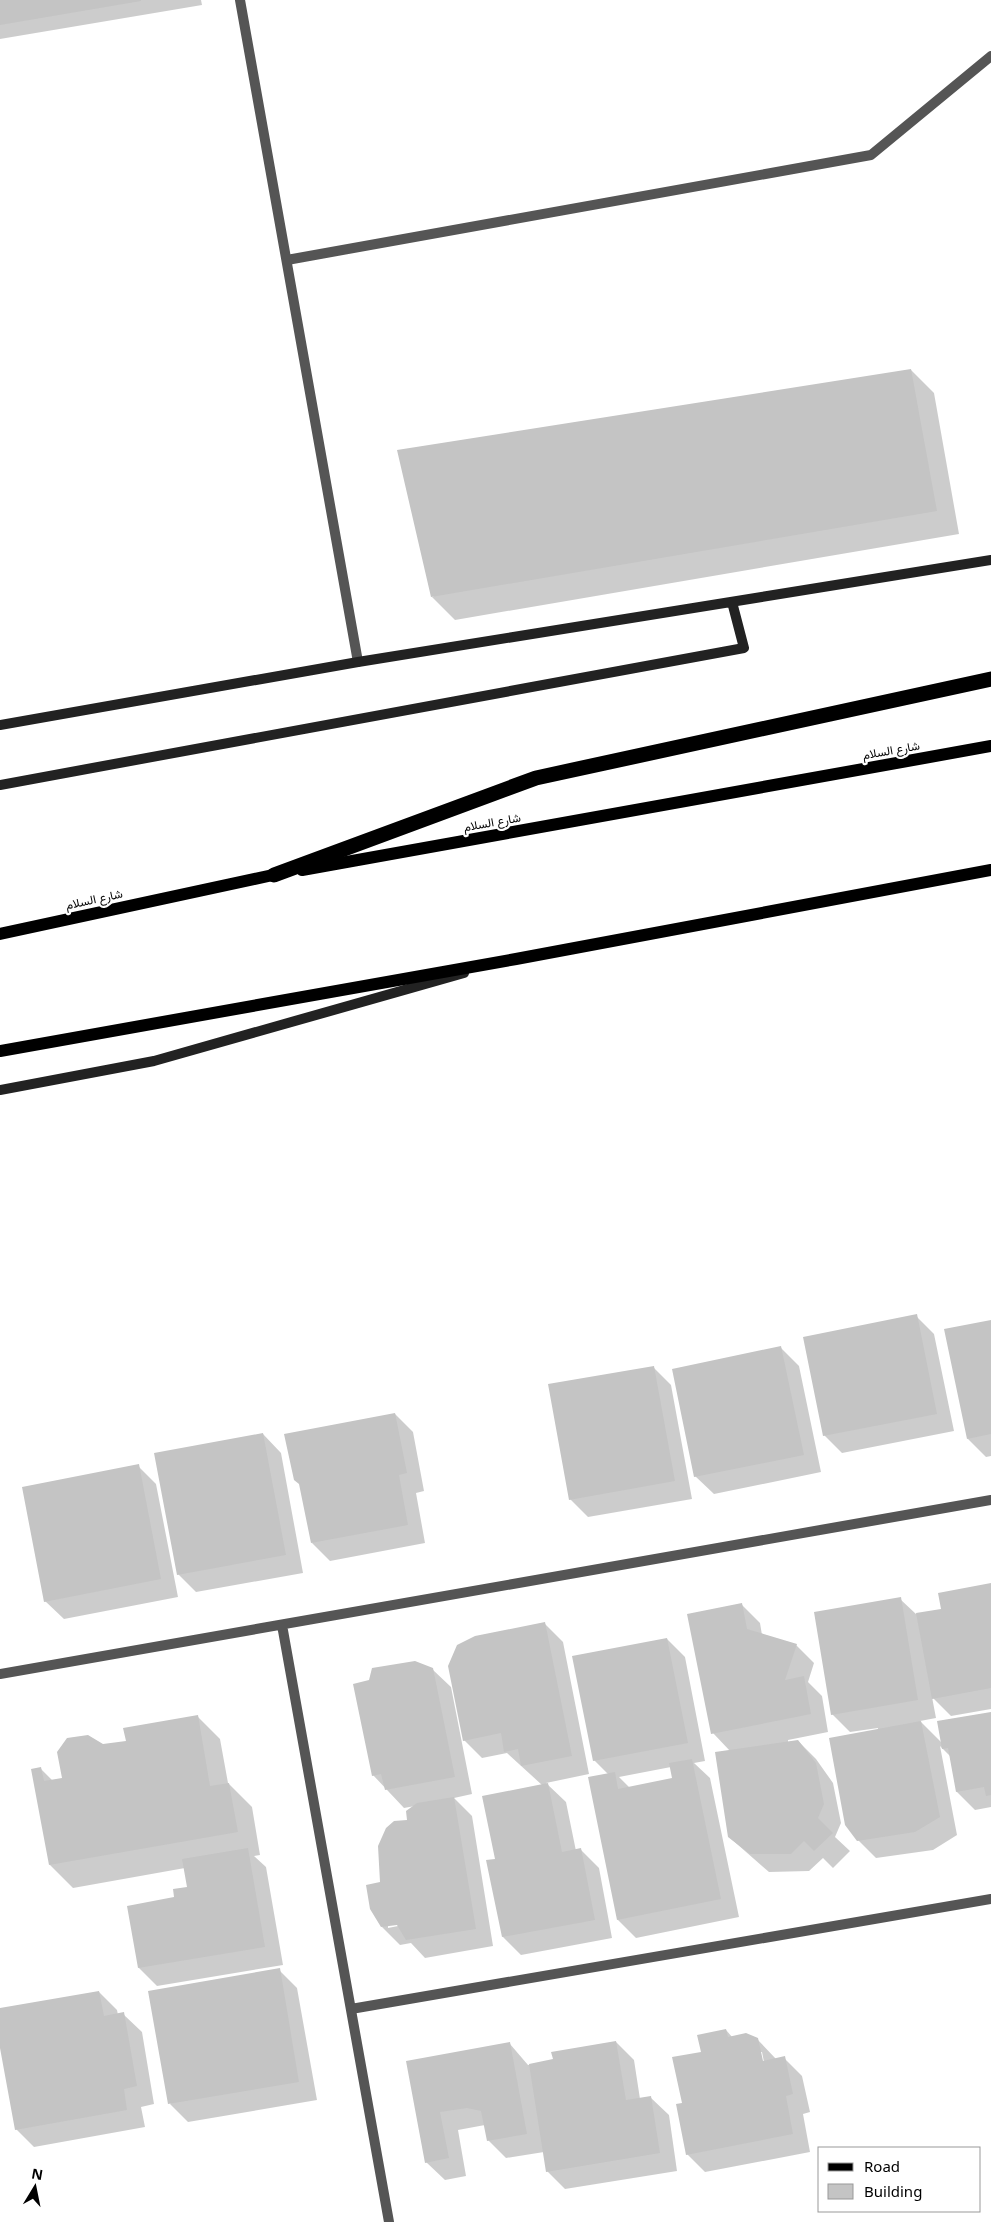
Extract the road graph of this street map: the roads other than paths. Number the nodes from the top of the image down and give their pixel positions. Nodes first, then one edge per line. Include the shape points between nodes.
1 (240, 0) edge
2 (991, 56) edge
3 (286, 260) junction
4 (991, 560) edge
5 (732, 602) junction
6 (358, 662) junction
7 (991, 678) edge
8 (0, 725) edge
9 (991, 746) edge
10 (0, 785) edge
11 (991, 870) edge
12 (274, 875) junction
13 (0, 934) edge
14 (516, 959) junction
15 (0, 1050) edge
16 (0, 1090) edge
17 (991, 1500) edge
18 (282, 1625) junction
19 (0, 1674) edge
20 (991, 1900) edge
21 (351, 2009) junction
22 (389, 2222) edge

1 - 3 street
2 - 3 street via 871,155
3 - 6 street
4 - 5 main road
5 - 6 main road
5 - 10 main road via 744,648
6 - 8 main road
7 - 12 highway via 536,778
9 - 12 main road, شارع السلام
11 - 14 main road
12 - 13 main road, شارع السلام
14 - 15 main road
14 - 16 main road via 154,1061
17 - 18 street
18 - 19 street
18 - 21 street
20 - 21 street
21 - 22 street

